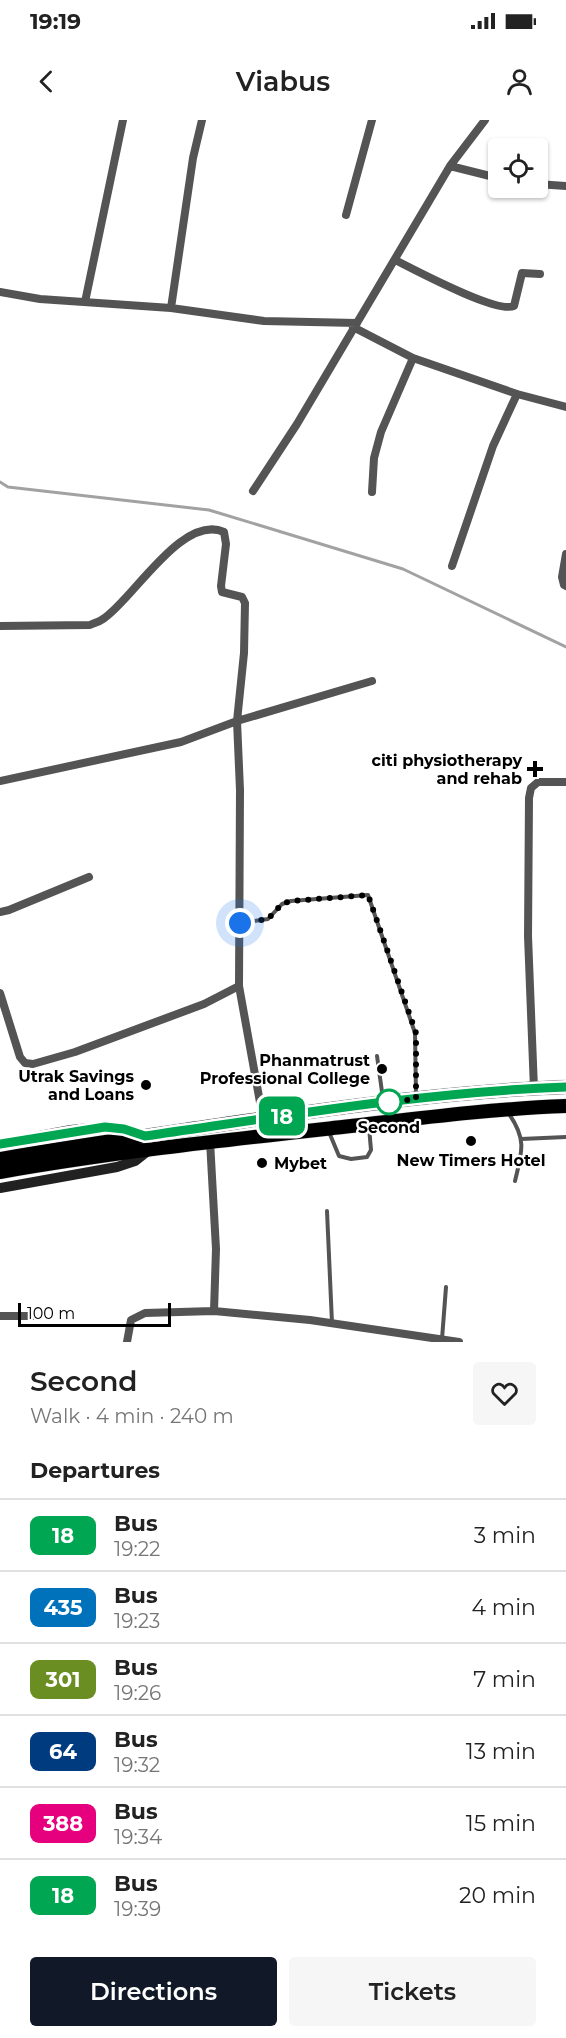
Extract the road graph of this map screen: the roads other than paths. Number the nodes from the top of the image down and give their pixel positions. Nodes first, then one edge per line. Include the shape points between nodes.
1 (123, 120) edge
2 (202, 120) edge
3 (372, 120) edge
4 (485, 120) edge
5 (450, 166) junction
6 (488, 176) edge
7 (548, 185) edge
8 (566, 186) edge
9 (346, 214) dead end
10 (395, 260) junction
11 (540, 274) dead end
12 (0, 292) edge
13 (85, 302) junction
14 (171, 308) junction
15 (355, 325) junction
16 (413, 358) junction
17 (517, 394) junction
18 (566, 407) edge
19 (253, 491) dead end
20 (372, 492) dead end
21 (566, 554) edge
22 (453, 566) dead end
23 (566, 586) edge
24 (0, 626) edge
25 (372, 681) dead end
26 (237, 721) junction
27 (0, 782) edge
28 (566, 782) edge
29 (89, 877) dead end
30 (0, 912) edge
31 (240, 923) junction
32 (239, 986) junction
33 (0, 993) edge
34 (377, 1056) dead end
35 (566, 1087) edge
36 (534, 1089) junction
37 (416, 1099) junction
38 (383, 1102) junction
39 (566, 1106) edge
40 (507, 1110) junction
41 (263, 1119) junction
42 (369, 1124) junction
43 (328, 1129) junction
44 (566, 1137) edge
45 (521, 1139) junction
46 (210, 1141) junction
47 (148, 1142) junction
48 (0, 1144) edge
49 (73, 1153) junction
50 (0, 1159) edge
51 (0, 1172) edge
52 (515, 1181) dead end
53 (0, 1188) edge
54 (327, 1211) dead end
55 (446, 1287) dead end
56 (214, 1311) junction
57 (0, 1316) edge
58 (32, 1316) dead end
59 (332, 1323) junction
60 (390, 1332) junction
61 (442, 1340) junction
62 (127, 1342) edge
63 (390, 1342) edge
64 (459, 1342) edge

1 - 13 street
2 - 14 street
3 - 9 street
4 - 5 street
5 - 6 street
5 - 10 street
7 - 8 street
10 - 11 street via 464,294 507,308 514,306 522,273
10 - 15 street
12 - 13 street
13 - 14 street
14 - 15 street via 264,321
15 - 16 street
15 - 19 street
16 - 17 street
16 - 20 street via 381,432 374,458
17 - 18 street
17 - 22 street via 493,446
21 - 23 street via 562,577
24 - 26 street via 90,625 114,610 170,550 193,534 211,529 224,532 222,592 242,597 244,603
25 - 26 street
26 - 27 street via 181,742
26 - 31 street
28 - 36 street via 538,782 529,798 528,936
29 - 30 street
31 - 32 street
31 - 37 lane via 268,919 282,904 291,901 368,895 416,1033
32 - 33 street via 204,1004 33,1064 20,1057
32 - 41 street
34 - 38 lane
35 - 36 highway
36 - 37 highway
37 - 38 highway
38 - 41 highway
39 - 40 highway
40 - 42 highway
40 - 45 lane
41 - 47 highway
42 - 43 highway
42 - 43 lane via 371,1150 367,1157 351,1159 339,1156
43 - 46 highway
44 - 45 lane
45 - 52 lane
46 - 47 highway
46 - 56 street via 216,1249
47 - 48 main road via 124,1129 105,1127
47 - 49 highway
47 - 53 main road via 135,1161 117,1167
49 - 50 highway
49 - 51 highway
54 - 59 lane
55 - 61 lane
56 - 59 street
56 - 62 street via 145,1313 131,1320
57 - 58 street
59 - 60 street
60 - 61 street
60 - 63 street
61 - 64 street

